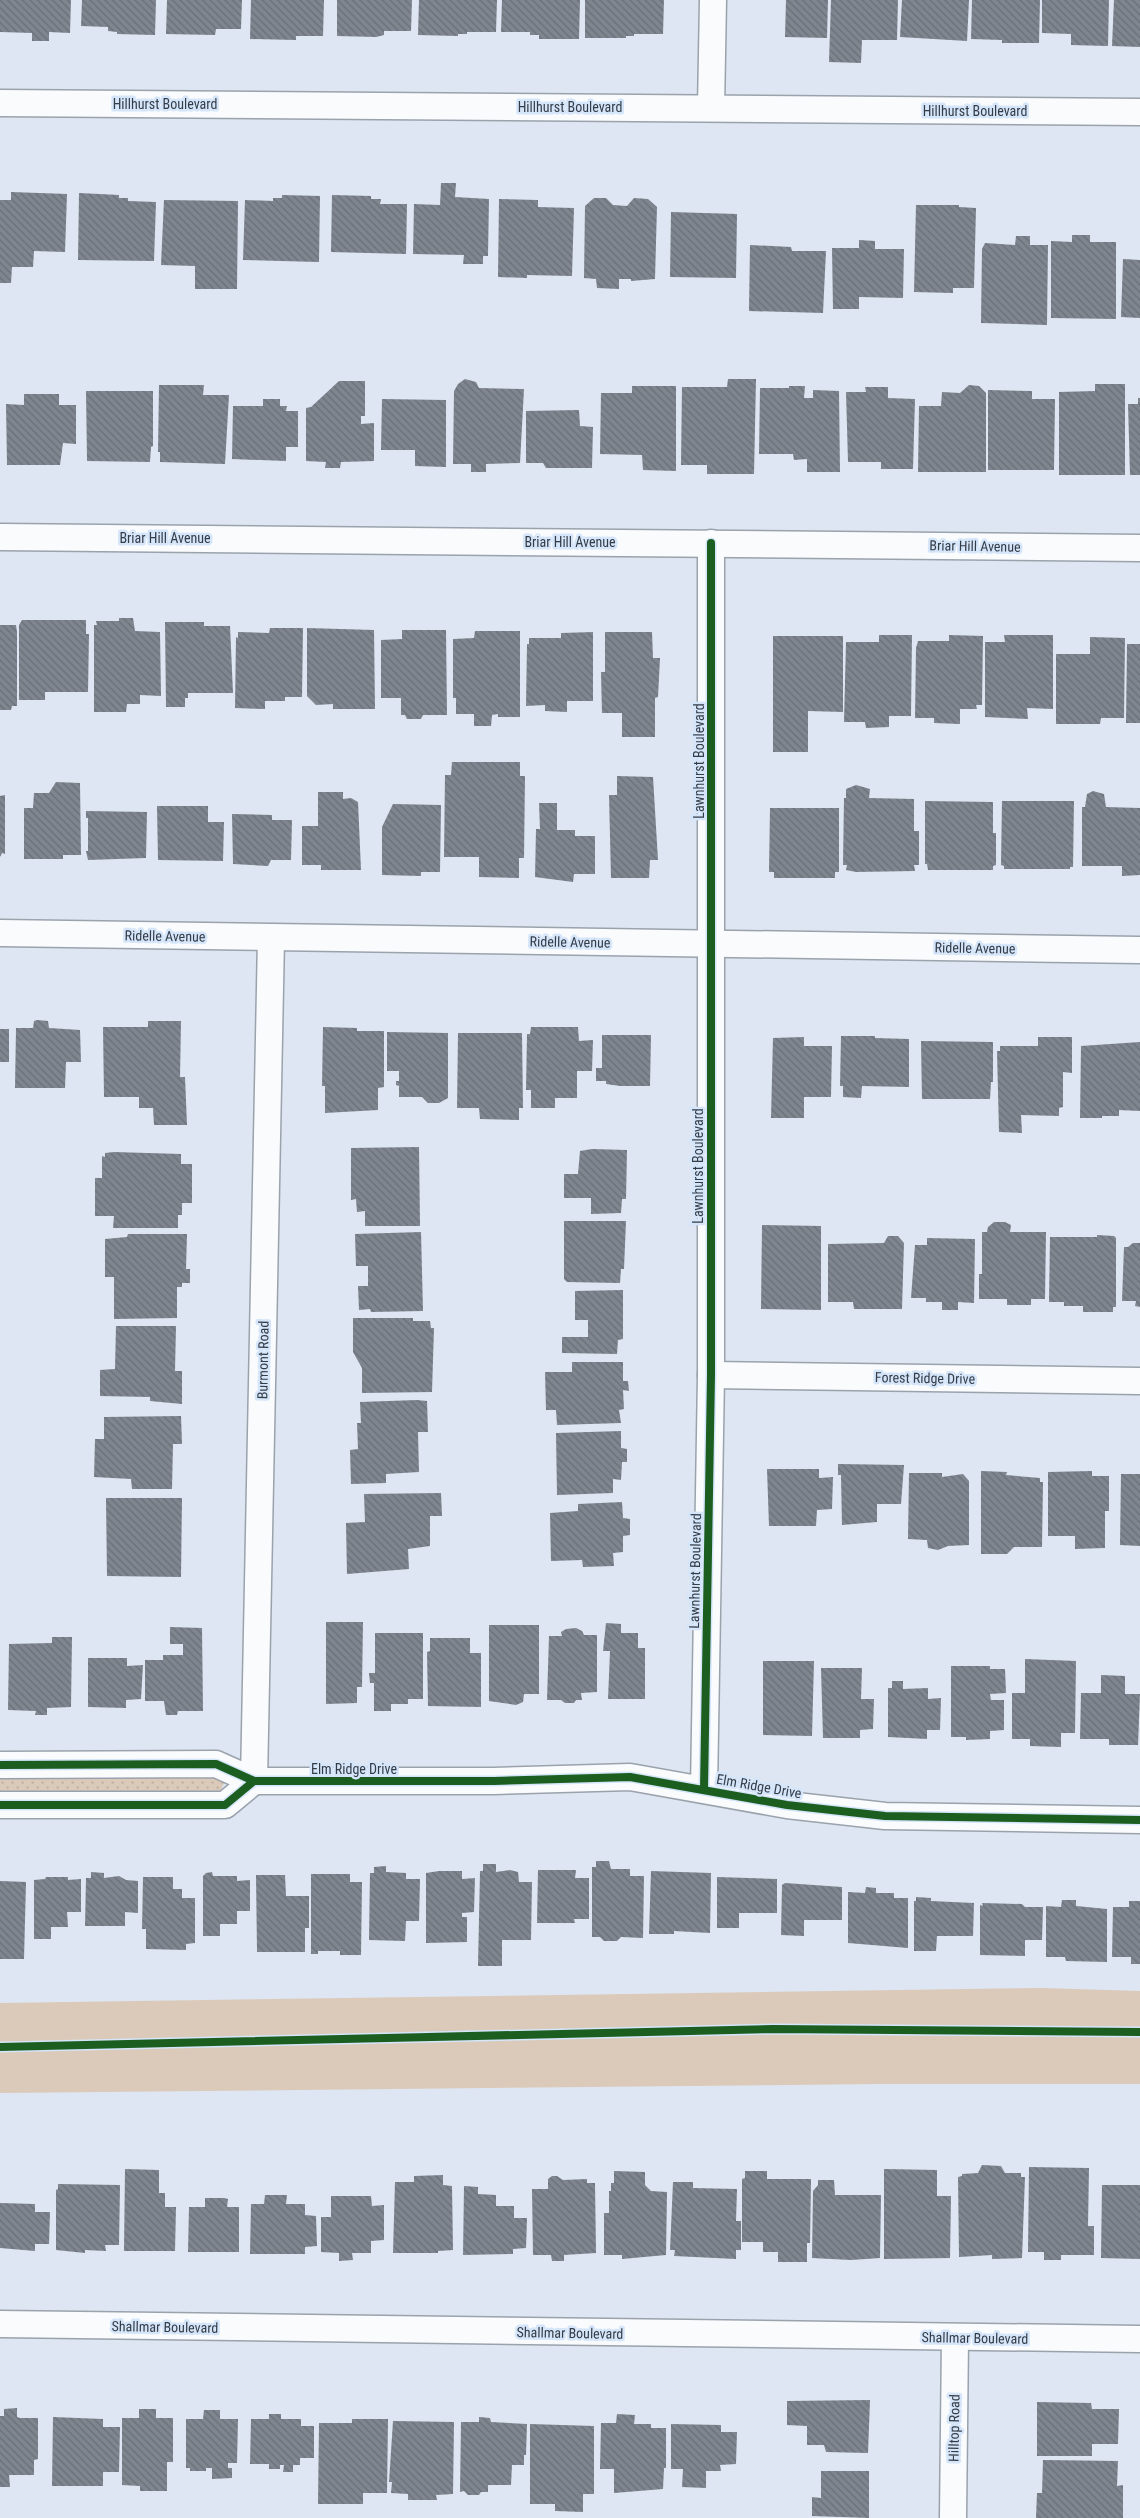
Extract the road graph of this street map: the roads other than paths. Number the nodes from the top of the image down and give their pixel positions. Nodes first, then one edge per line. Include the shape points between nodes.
1 (713, 0) edge
2 (0, 103) edge
3 (711, 108) junction
4 (1140, 112) edge
5 (0, 537) edge
6 (711, 543) junction
7 (1140, 548) edge
8 (0, 934) edge
9 (271, 938) junction
10 (711, 944) junction
11 (1140, 950) edge
12 (711, 1375) junction
13 (1140, 1381) edge
14 (0, 1765) edge
15 (254, 1781) junction
16 (704, 1789) junction
17 (0, 1805) edge
18 (1140, 1820) edge
19 (0, 2324) edge
20 (955, 2338) junction
21 (1140, 2339) edge
22 (953, 2518) edge

1 - 3 street
2 - 3 street, Hillhurst Boulevard
3 - 4 street, Hillhurst Boulevard
5 - 6 street, Briar Hill Avenue
6 - 7 street, Briar Hill Avenue
6 - 10 street, Lawnhurst Boulevard
8 - 9 street, Ridelle Avenue
9 - 10 street, Ridelle Avenue
9 - 15 street, Burmont Road
10 - 11 street, Ridelle Avenue
10 - 12 street, Lawnhurst Boulevard
12 - 13 street, Forest Ridge Drive
12 - 16 street, Lawnhurst Boulevard
14 - 15 street, Elm Ridge Drive via 216,1764
15 - 16 street, Elm Ridge Drive via 494,1781 630,1777
15 - 17 street via 225,1805
16 - 18 street, Elm Ridge Drive via 787,1804 885,1816
19 - 20 street, Shallmar Boulevard
20 - 21 street, Shallmar Boulevard
20 - 22 street, Hilltop Road

